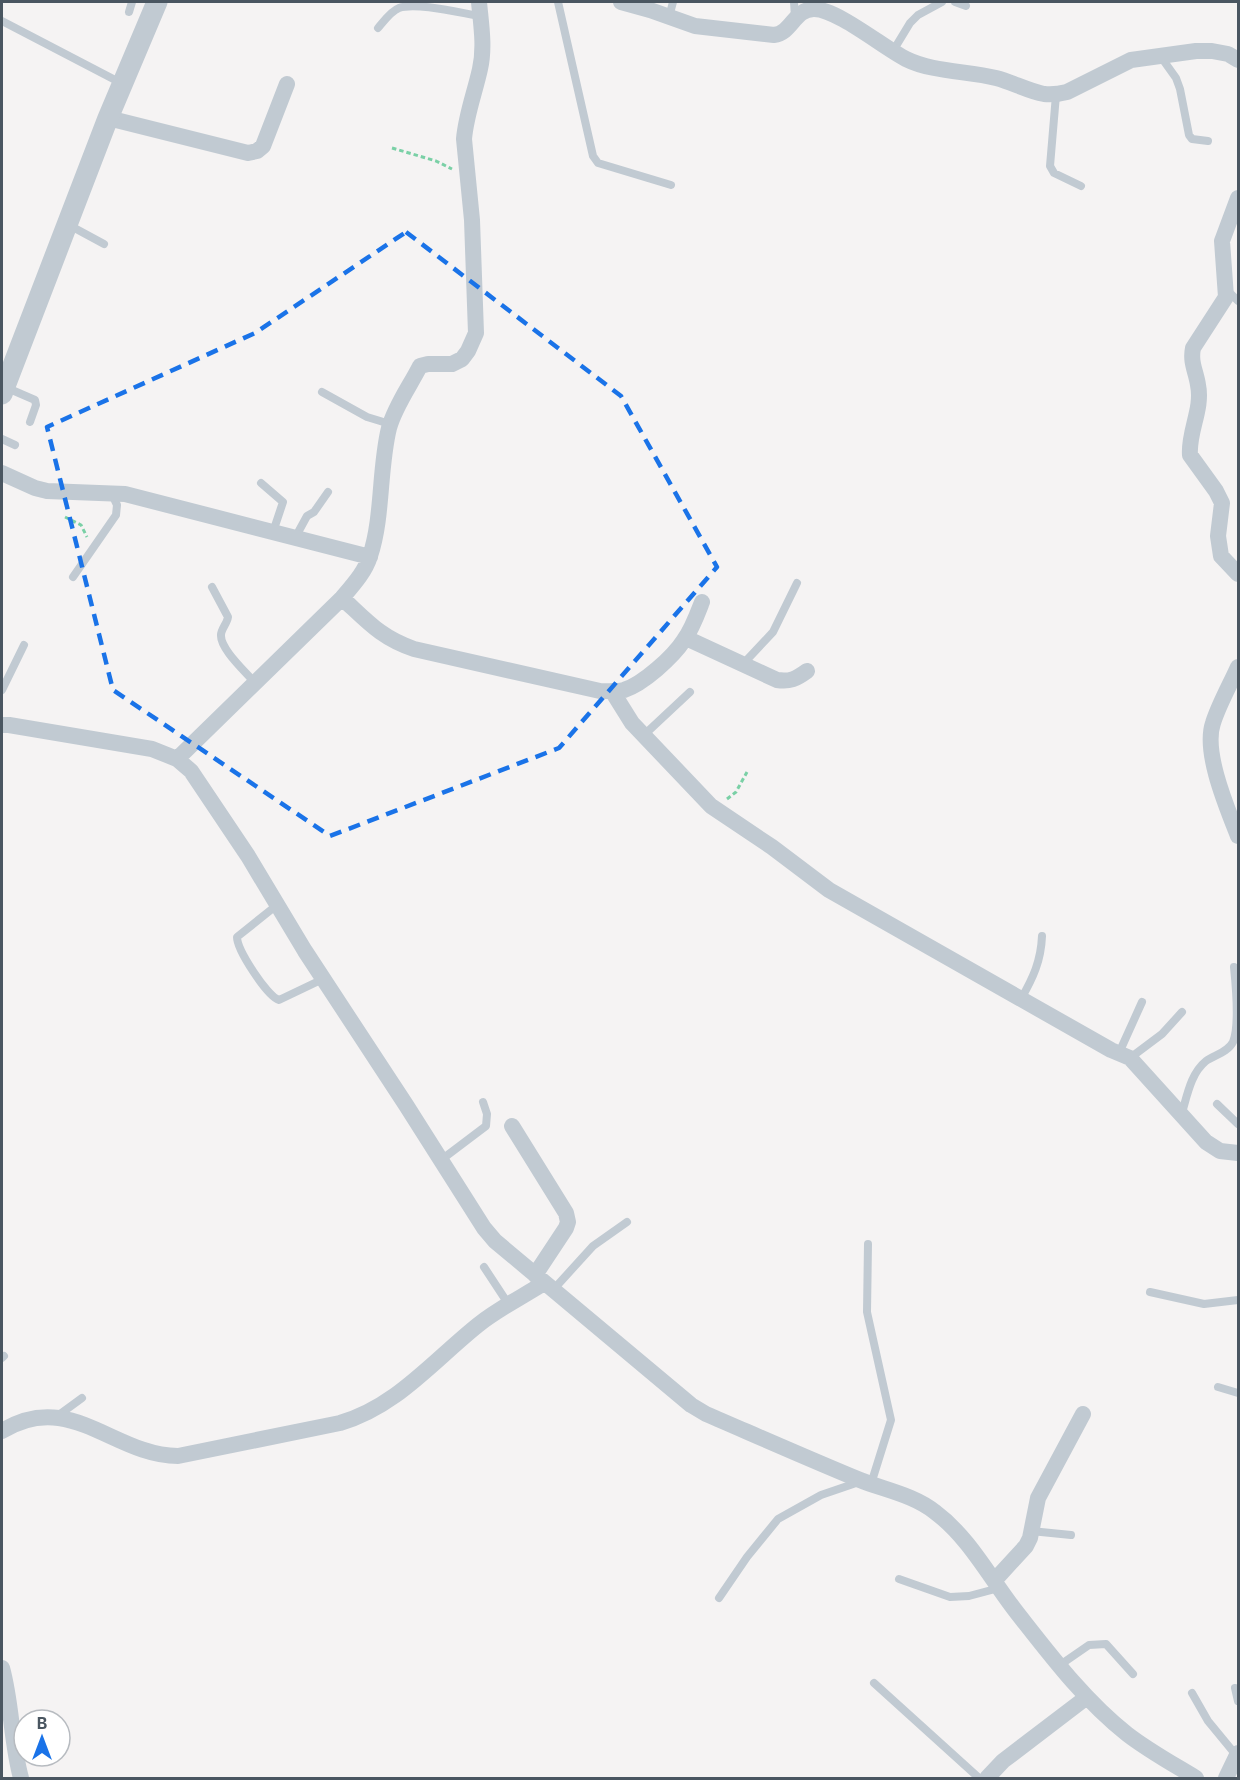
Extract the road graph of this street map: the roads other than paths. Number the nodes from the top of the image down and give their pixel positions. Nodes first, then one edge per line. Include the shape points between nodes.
1 (132, 2) edge
2 (157, 2) edge
3 (558, 2) edge
4 (621, 2) edge
5 (942, 2) edge
6 (955, 2) edge
7 (825, 6) edge
8 (966, 6) dead end
9 (480, 9) edge
10 (671, 9) edge
11 (795, 9) edge
12 (129, 12) dead end
13 (2, 21) edge
14 (378, 28) dead end
15 (893, 51) junction
16 (1161, 57) junction
17 (1239, 60) edge
18 (122, 84) junction
19 (287, 84) dead end
20 (1056, 95) junction
21 (108, 118) junction
22 (1208, 141) dead end
23 (671, 184) dead end
24 (1081, 186) dead end
25 (1239, 198) edge
26 (67, 224) junction
27 (104, 244) dead end
28 (1232, 295) edge
29 (3, 391) edge
30 (322, 392) dead end
31 (30, 422) dead end
32 (390, 424) junction
33 (2, 439) edge
34 (15, 445) dead end
35 (2, 473) edge
36 (261, 483) dead end
37 (111, 492) junction
38 (328, 492) dead end
39 (273, 532) junction
40 (295, 538) junction
41 (370, 557) junction
42 (1239, 574) edge
43 (73, 577) dead end
44 (797, 583) dead end
45 (212, 587) dead end
46 (342, 598) junction
47 (702, 602) dead end
48 (686, 638) junction
49 (24, 645) dead end
50 (743, 664) junction
51 (1239, 667) edge
52 (807, 671) dead end
53 (255, 683) junction
54 (2, 690) edge
55 (612, 691) junction
56 (690, 692) dead end
57 (2, 725) edge
58 (644, 735) junction
59 (177, 759) junction
60 (1239, 836) edge
61 (277, 905) junction
62 (1042, 936) dead end
63 (1234, 967) dead end
64 (323, 979) junction
65 (1021, 999) junction
66 (1142, 1002) dead end
67 (1182, 1012) dead end
68 (1125, 1055) junction
69 (483, 1102) dead end
70 (1217, 1104) dead end
71 (1181, 1116) junction
72 (1239, 1124) edge
73 (512, 1126) dead end
74 (1239, 1153) edge
75 (441, 1160) junction
76 (627, 1222) dead end
77 (868, 1244) dead end
78 (484, 1267) dead end
79 (544, 1283) junction
80 (1150, 1292) dead end
81 (1239, 1300) edge
82 (509, 1305) junction
83 (1218, 1387) dead end
84 (1239, 1393) edge
85 (82, 1398) dead end
86 (1083, 1414) dead end
87 (56, 1417) junction
88 (2, 1431) edge
89 (866, 1482) junction
90 (1031, 1531) junction
91 (1071, 1536) dead end
92 (899, 1579) dead end
93 (997, 1584) junction
94 (719, 1598) dead end
95 (1060, 1665) junction
96 (2, 1668) edge
97 (1133, 1674) dead end
98 (874, 1683) dead end
99 (1235, 1688) dead end
100 (1192, 1693) dead end
101 (1087, 1697) junction
102 (1239, 1701) edge
103 (1237, 1754) edge
104 (21, 1779) edge
105 (979, 1779) edge
106 (987, 1779) edge
107 (1196, 1779) edge
108 (1227, 1779) edge

1 - 12 lane
2 - 18 street
3 - 23 lane via 592,156 598,164
4 - 10 street
5 - 15 lane via 910,23
6 - 8 lane
7 - 11 street
7 - 15 street
9 - 14 lane via 400,8
9 - 32 street via 480,67 464,139 476,333 462,359 452,364 420,366
10 - 11 street via 695,26 774,35 787,30
13 - 18 lane
15 - 20 street via 920,64 995,78
16 - 17 street via 1212,51
16 - 20 street via 1123,62
16 - 22 lane via 1180,89 1189,135
18 - 21 street
19 - 21 street via 263,146 248,153
20 - 24 lane via 1050,166
21 - 26 street
25 - 28 street via 1222,241
26 - 27 lane
26 - 29 street
28 - 42 street via 1226,297 1193,348 1198,408 1190,455 1222,503 1218,536 1221,556
29 - 31 lane via 35,400
30 - 32 lane via 367,417
32 - 41 street
33 - 34 lane
35 - 37 street via 47,491
36 - 39 lane via 283,502
37 - 39 street
37 - 43 lane via 117,505 116,515
38 - 40 lane via 307,516
39 - 40 street
40 - 41 street
41 - 46 street
44 - 50 lane via 773,632
45 - 53 lane via 228,617 221,633 223,646
46 - 53 street
46 - 55 street via 396,643
47 - 48 street
48 - 50 street
48 - 55 street via 647,677 624,690
49 - 54 lane
50 - 52 street via 786,681
51 - 60 street via 1212,724 1211,744 1223,800
53 - 59 street
55 - 58 street via 624,713
56 - 58 lane
57 - 59 street via 152,749
58 - 65 street via 714,809 829,890
59 - 61 street via 191,771
61 - 64 street
61 - 64 lane via 237,937 250,966 273,998 279,1000
62 - 65 lane via 1036,972
63 - 71 lane via 1238,1012 1235,1040 1205,1062 1192,1078
64 - 75 street
65 - 68 street
66 - 68 lane
67 - 68 lane via 1162,1034
68 - 71 street
69 - 75 lane via 488,1114 486,1126
70 - 72 lane
71 - 74 street via 1220,1151
73 - 79 street via 568,1221
75 - 79 street via 484,1228
76 - 79 lane
77 - 89 lane via 867,1312 891,1420
78 - 82 lane
79 - 82 street
79 - 89 street via 691,1405
80 - 81 lane via 1204,1304
82 - 87 street via 480,1324 377,1409 340,1424 163,1456 83,1422
83 - 84 lane
85 - 87 lane
86 - 90 street via 1038,1497
87 - 88 street via 31,1419
89 - 93 street via 934,1510 950,1524
89 - 94 lane via 821,1495 778,1519
90 - 91 lane
90 - 93 street via 1026,1546
92 - 93 lane via 950,1598 969,1596
93 - 95 street
95 - 97 lane via 1089,1645 1106,1644
95 - 101 street
96 - 104 street
98 - 105 lane
99 - 102 lane
100 - 103 lane via 1208,1720
101 - 106 street via 1003,1761
101 - 107 street via 1125,1733
103 - 108 street

